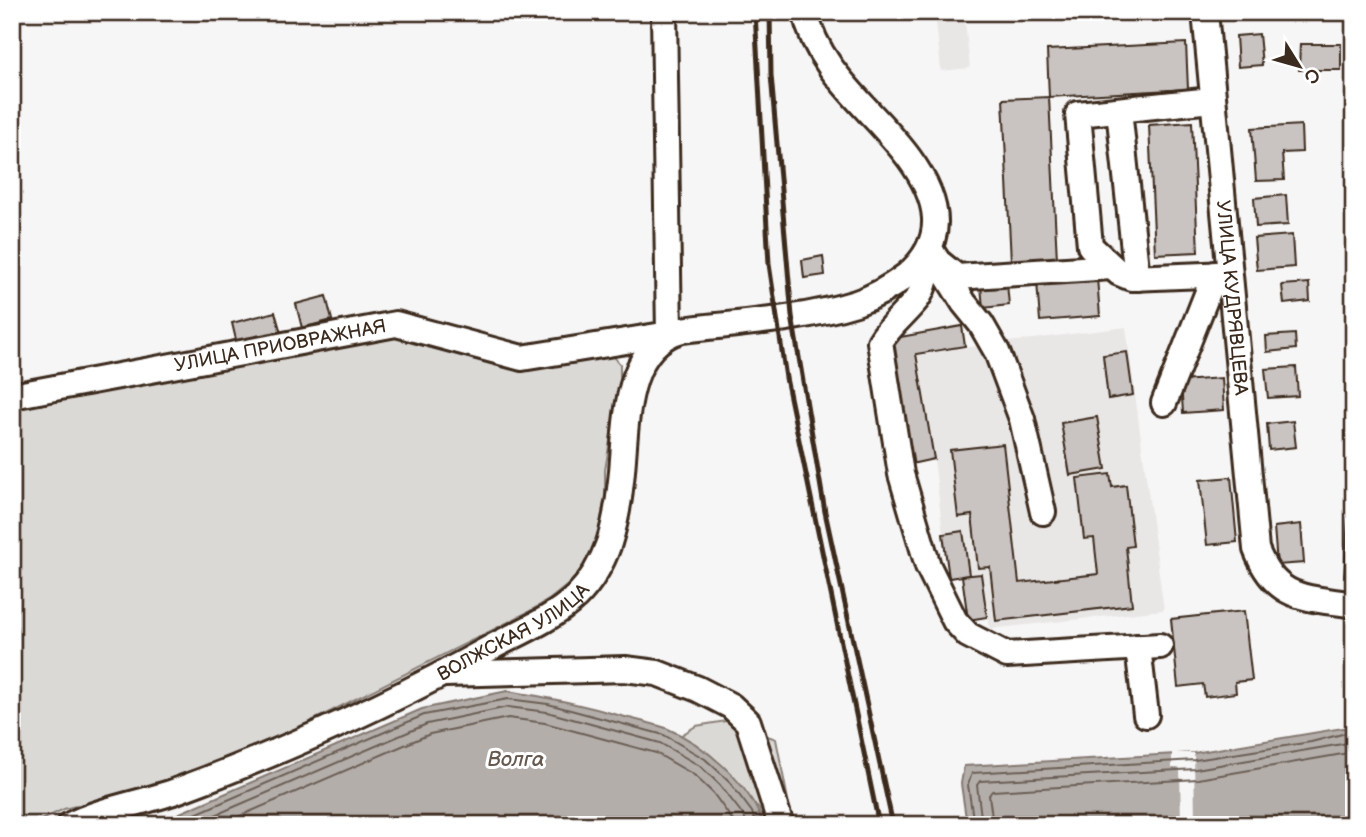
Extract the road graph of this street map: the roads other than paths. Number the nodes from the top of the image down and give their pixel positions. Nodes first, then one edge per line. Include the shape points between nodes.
1 (664, 12) edge
2 (805, 12) edge
3 (1205, 12) edge
4 (1212, 100) junction
5 (1119, 110) junction
6 (930, 249) junction
7 (1112, 267) junction
8 (1222, 274) junction
9 (1137, 278) junction
10 (669, 334) junction
11 (12, 396) edge
12 (1164, 403) dead end
13 (1043, 512) dead end
14 (1354, 605) edge
15 (441, 674) junction
16 (1146, 715) dead end
17 (70, 825) edge
18 (781, 825) edge

1 - 10 street
2 - 6 street via 829,67 909,158 926,185 936,228
3 - 4 street, УЛИЦА КУДРЯВЦЕВА
4 - 5 street
4 - 8 street, УЛИЦА КУДРЯВЦЕВА
5 - 7 street via 1078,114 1090,246
5 - 9 street
6 - 7 street via 957,277
6 - 10 street via 920,263 883,292 858,303
6 - 13 street via 997,352 1022,419
6 - 16 street via 918,298 880,342 901,474 928,566 955,621 968,635 1007,655 1149,646
7 - 9 street
8 - 9 street
8 - 12 street
8 - 14 street, УЛИЦА КУДРЯВЦЕВА via 1256,549 1272,580 1291,594
10 - 11 street, УЛИЦА ПРИОВРАЖНАЯ via 522,358 396,324
10 - 15 street, ВОЛЖСКАЯ УЛИЦА via 652,347 632,390 621,482 602,562 575,598 555,612
15 - 17 street, ВОЛЖСКАЯ УЛИЦА via 231,771
15 - 18 street via 625,669 657,673 698,689 731,706 748,722

